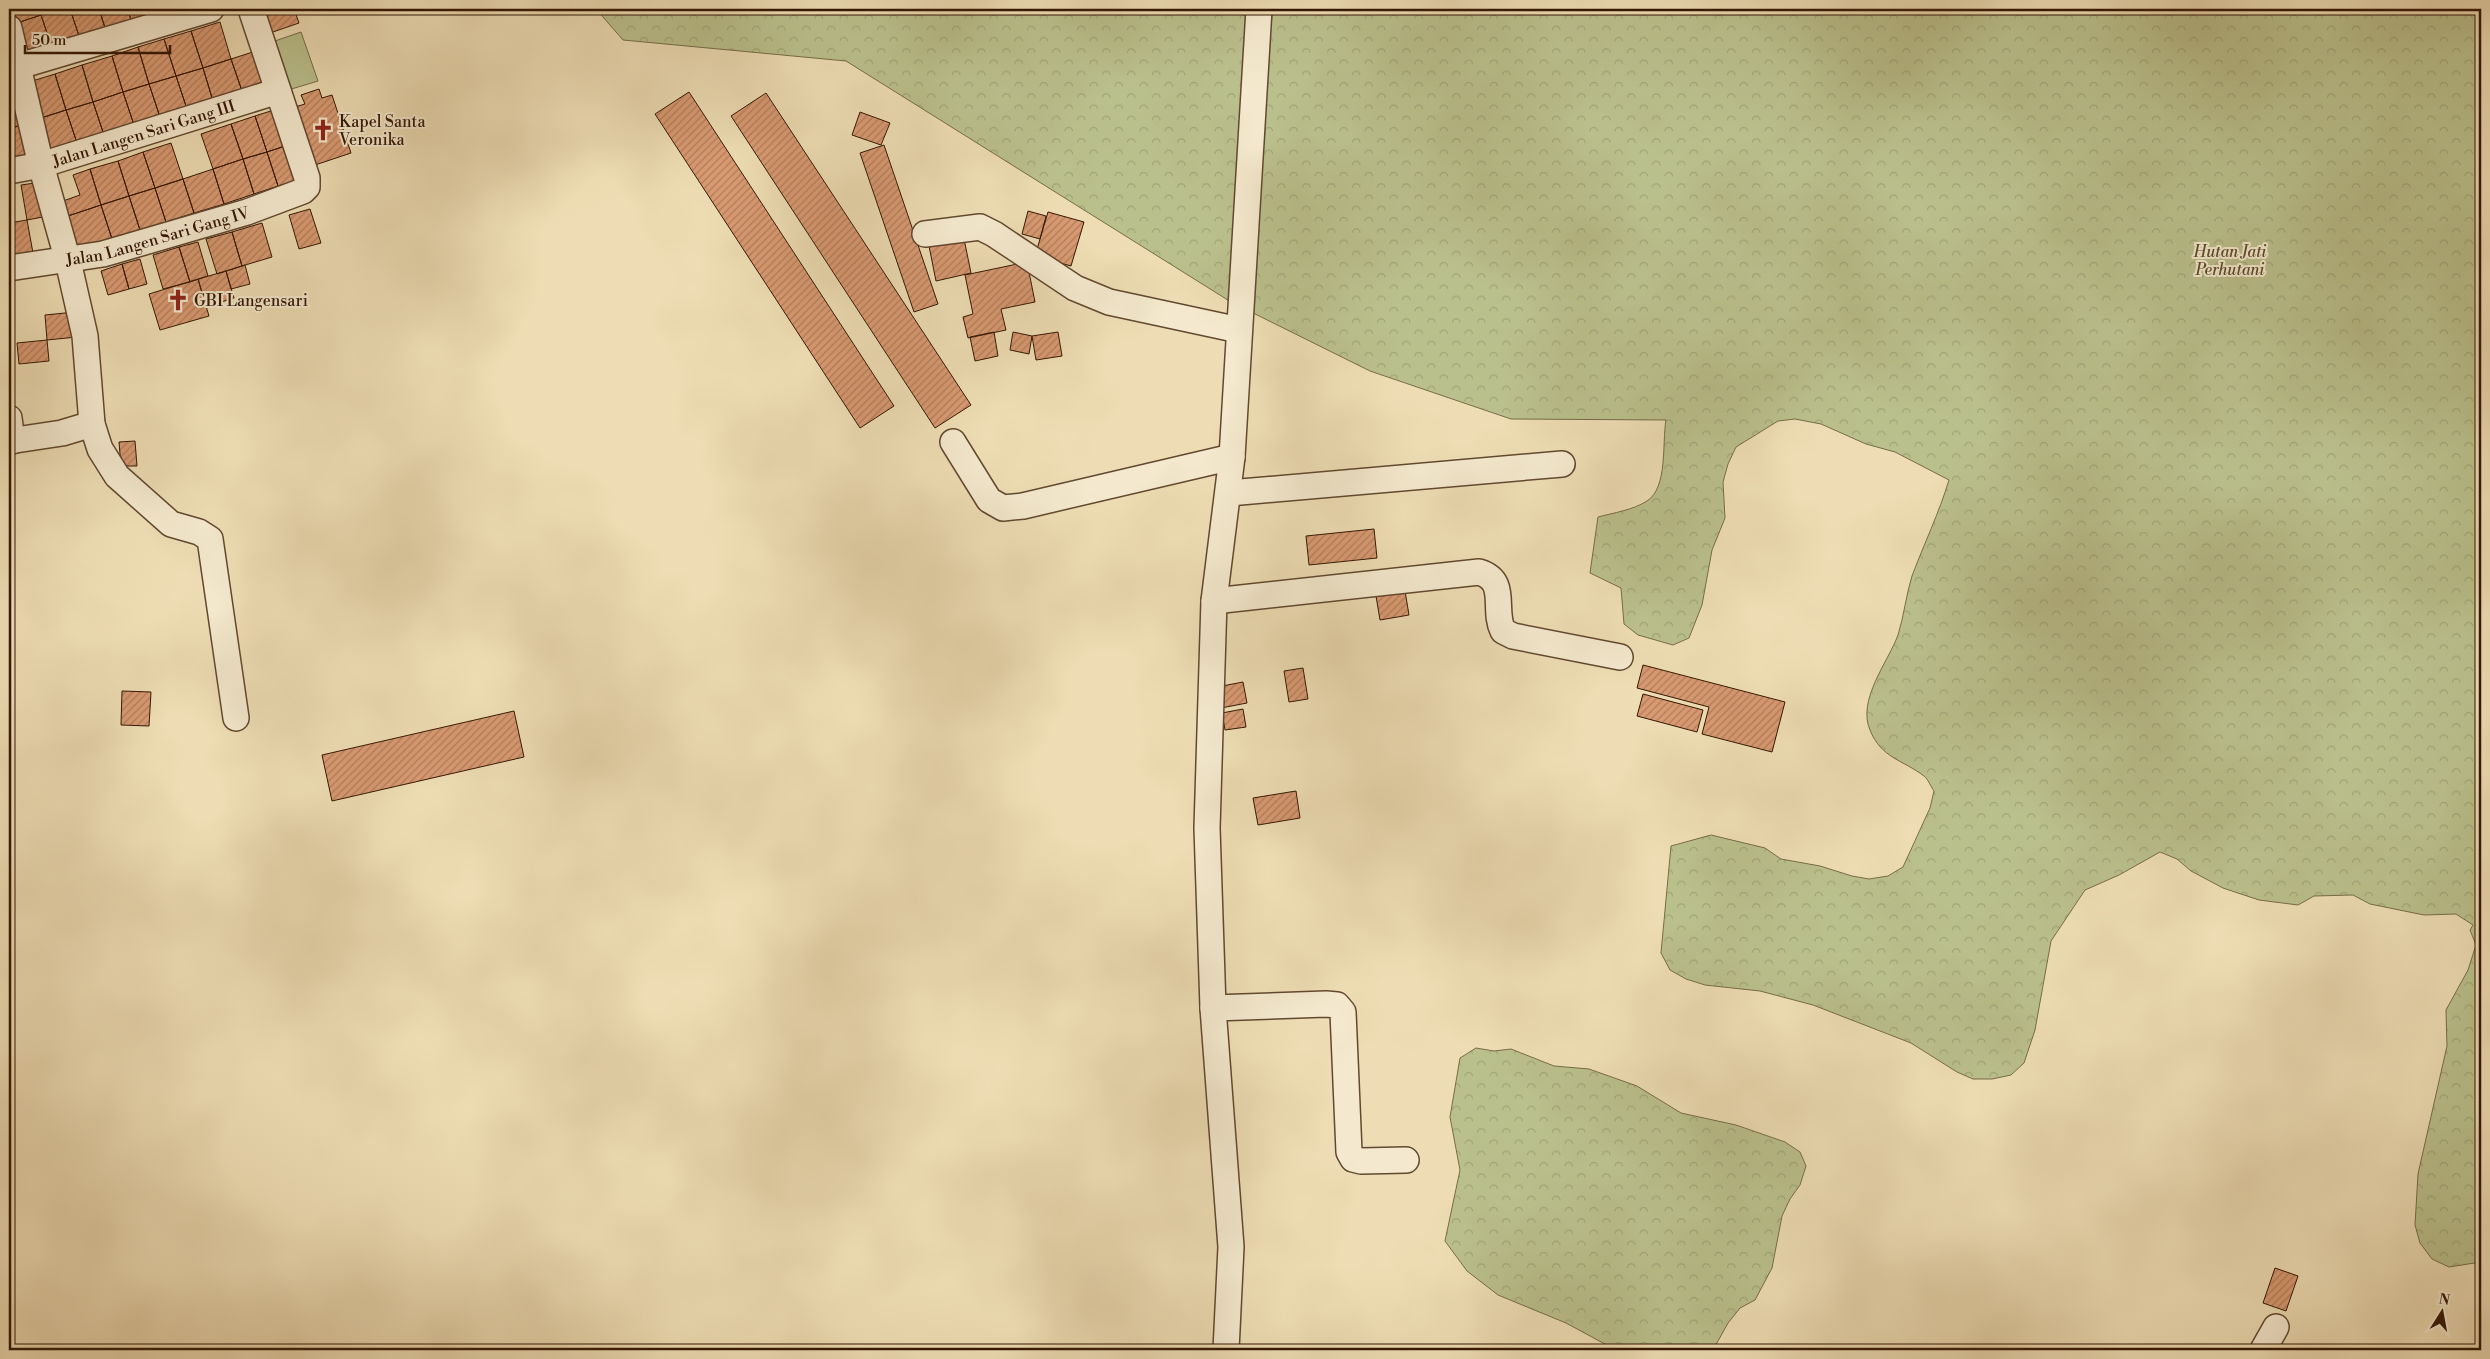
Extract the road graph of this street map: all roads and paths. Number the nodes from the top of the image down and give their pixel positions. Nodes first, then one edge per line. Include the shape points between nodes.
1 (211, 9) edge
2 (251, 9) edge
3 (1259, 9) edge
4 (9, 28) edge
5 (14, 68) edge
6 (278, 91) junction
7 (41, 165) junction
8 (9, 171) edge
9 (925, 234) dead end
10 (68, 261) junction
11 (9, 268) edge
12 (1239, 330) junction
13 (92, 424) junction
14 (10, 433) edge
15 (953, 442) dead end
16 (1232, 457) junction
17 (1562, 464) dead end
18 (1228, 493) junction
19 (1214, 601) junction
20 (1620, 657) dead end
21 (236, 718) dead end
22 (1213, 1008) junction
23 (1406, 1160) dead end
24 (2276, 1327) dead end
25 (1226, 1350) edge
26 (2263, 1350) edge

1 - 5 street
2 - 6 street
3 - 12 street
4 - 5 street
5 - 7 street
6 - 7 street, Jalan Langen Sari Gang III
6 - 10 street, Jalan Langen Sari Gang IV via 308,178 303,191 238,214 103,254
7 - 8 street, Jalan Langen Sari Gang III
7 - 10 street
9 - 12 street via 980,227 1075,288 1109,302
10 - 11 street, Jalan Langen Sari Gang IV
10 - 13 street via 84,336
12 - 16 street
13 - 14 street via 62,433
13 - 21 street via 100,449 117,476 171,524 210,538
15 - 16 street via 989,500 1003,508
16 - 18 street
17 - 18 street
18 - 19 street
19 - 20 street via 1479,572 1491,576 1497,585 1499,623 1503,631 1513,636
19 - 22 street via 1207,828
22 - 23 street via 1337,1005 1343,1012 1349,1152 1353,1159 1361,1161
22 - 25 street via 1231,1247
24 - 26 street

